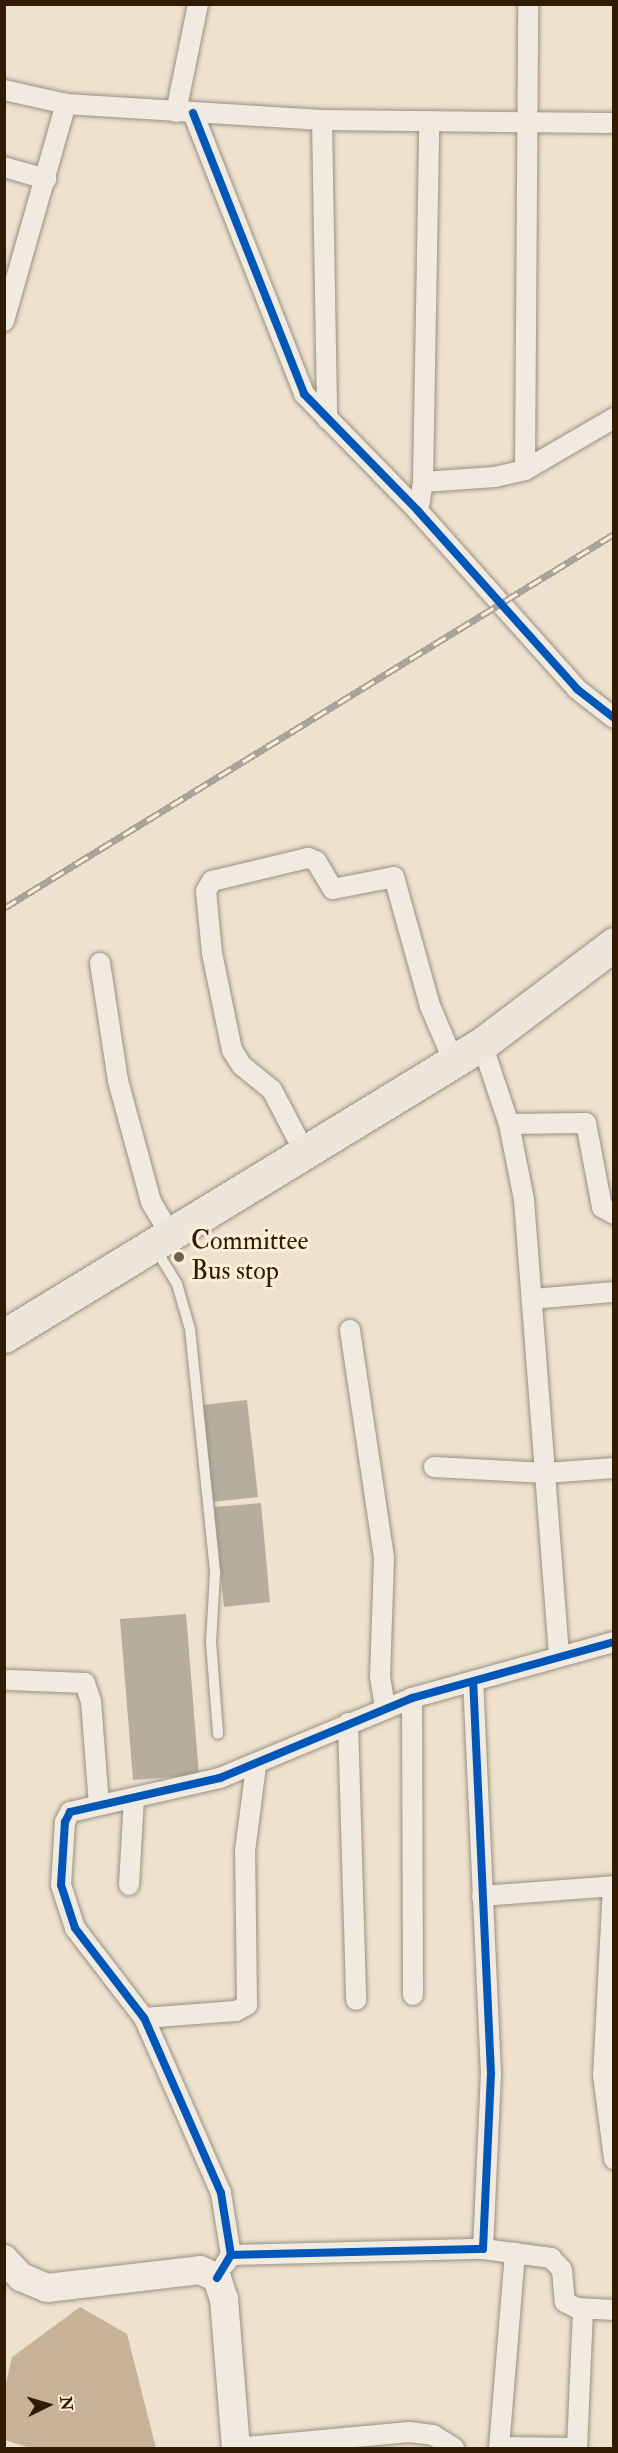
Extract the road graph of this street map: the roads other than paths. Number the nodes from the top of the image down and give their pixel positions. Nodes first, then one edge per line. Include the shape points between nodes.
1 (198, 4) edge
2 (528, 4) edge
3 (4, 90) edge
4 (66, 104) junction
5 (184, 112) junction
6 (322, 120) junction
7 (429, 121) junction
8 (529, 122) junction
9 (614, 123) edge
10 (4, 167) edge
11 (46, 179) junction
12 (10, 288) edge
13 (4, 321) edge
14 (614, 418) edge
15 (327, 419) junction
16 (525, 470) junction
17 (423, 482) junction
18 (418, 511) junction
19 (614, 718) edge
20 (614, 944) edge
21 (100, 963) dead end
22 (482, 1044) junction
23 (454, 1062) junction
24 (509, 1124) junction
25 (306, 1155) junction
26 (614, 1214) edge
27 (163, 1242) junction
28 (614, 1292) edge
29 (532, 1299) junction
30 (350, 1330) dead end
31 (4, 1336) edge
32 (434, 1467) dead end
33 (614, 1468) edge
34 (546, 1473) junction
35 (614, 1642) edge
36 (559, 1657) junction
37 (9, 1680) dead end
38 (473, 1685) junction
39 (412, 1698) junction
40 (385, 1709) junction
41 (348, 1723) junction
42 (218, 1734) dead end
43 (255, 1767) junction
44 (134, 1799) junction
45 (99, 1804) junction
46 (129, 1885) dead end
47 (613, 1886) edge
48 (482, 1896) junction
49 (413, 1995) dead end
50 (356, 2000) dead end
51 (144, 2018) junction
52 (614, 2158) edge
53 (483, 2249) junction
54 (514, 2253) junction
55 (4, 2259) edge
56 (224, 2266) junction
57 (583, 2309) junction
58 (614, 2310) edge
59 (499, 2447) edge
60 (236, 2448) edge
61 (454, 2448) edge

1 - 5 street
2 - 8 street
3 - 4 street
4 - 5 street
4 - 11 street
5 - 6 street
5 - 15 street via 304,394
6 - 7 street
6 - 15 street
7 - 8 street
7 - 17 street
8 - 9 street
8 - 16 street
10 - 11 street
11 - 12 street
12 - 13 street
14 - 16 street
15 - 18 street
16 - 17 street via 495,477
17 - 18 street
18 - 19 street via 577,689
20 - 22 highway
21 - 27 street via 118,1081
22 - 23 highway
22 - 24 street
23 - 25 highway
23 - 25 street via 430,1006 394,877 333,889 316,861 309,858 212,880 206,891 212,953 232,1050 242,1066 272,1090
24 - 26 street via 586,1123 602,1207
24 - 29 street via 524,1200
25 - 27 highway
27 - 31 highway
27 - 42 lane via 190,1329 215,1573 210,1642
28 - 29 street
29 - 34 street
30 - 40 street via 384,1558 380,1677
32 - 34 street
33 - 34 street
34 - 36 street
35 - 36 street
36 - 38 street
37 - 45 street via 85,1683 91,1701
38 - 39 street
38 - 48 street
39 - 40 street
39 - 49 street
40 - 41 street
41 - 43 street
41 - 50 street
43 - 44 street
43 - 51 street via 245,1851 243,1938 249,2001 236,2010
44 - 45 street
44 - 46 street
45 - 51 street via 79,1807 65,1822 61,1885 75,1928
47 - 48 street
47 - 52 street via 603,2075
48 - 53 street via 490,2074
51 - 56 street via 221,2193
53 - 54 street
53 - 56 street
54 - 57 street via 558,2263 562,2298 570,2306
54 - 59 street
55 - 56 street via 21,2277 47,2288
56 - 60 street
57 - 58 street
57 - 59 street via 577,2448
60 - 61 street via 410,2432 433,2435

